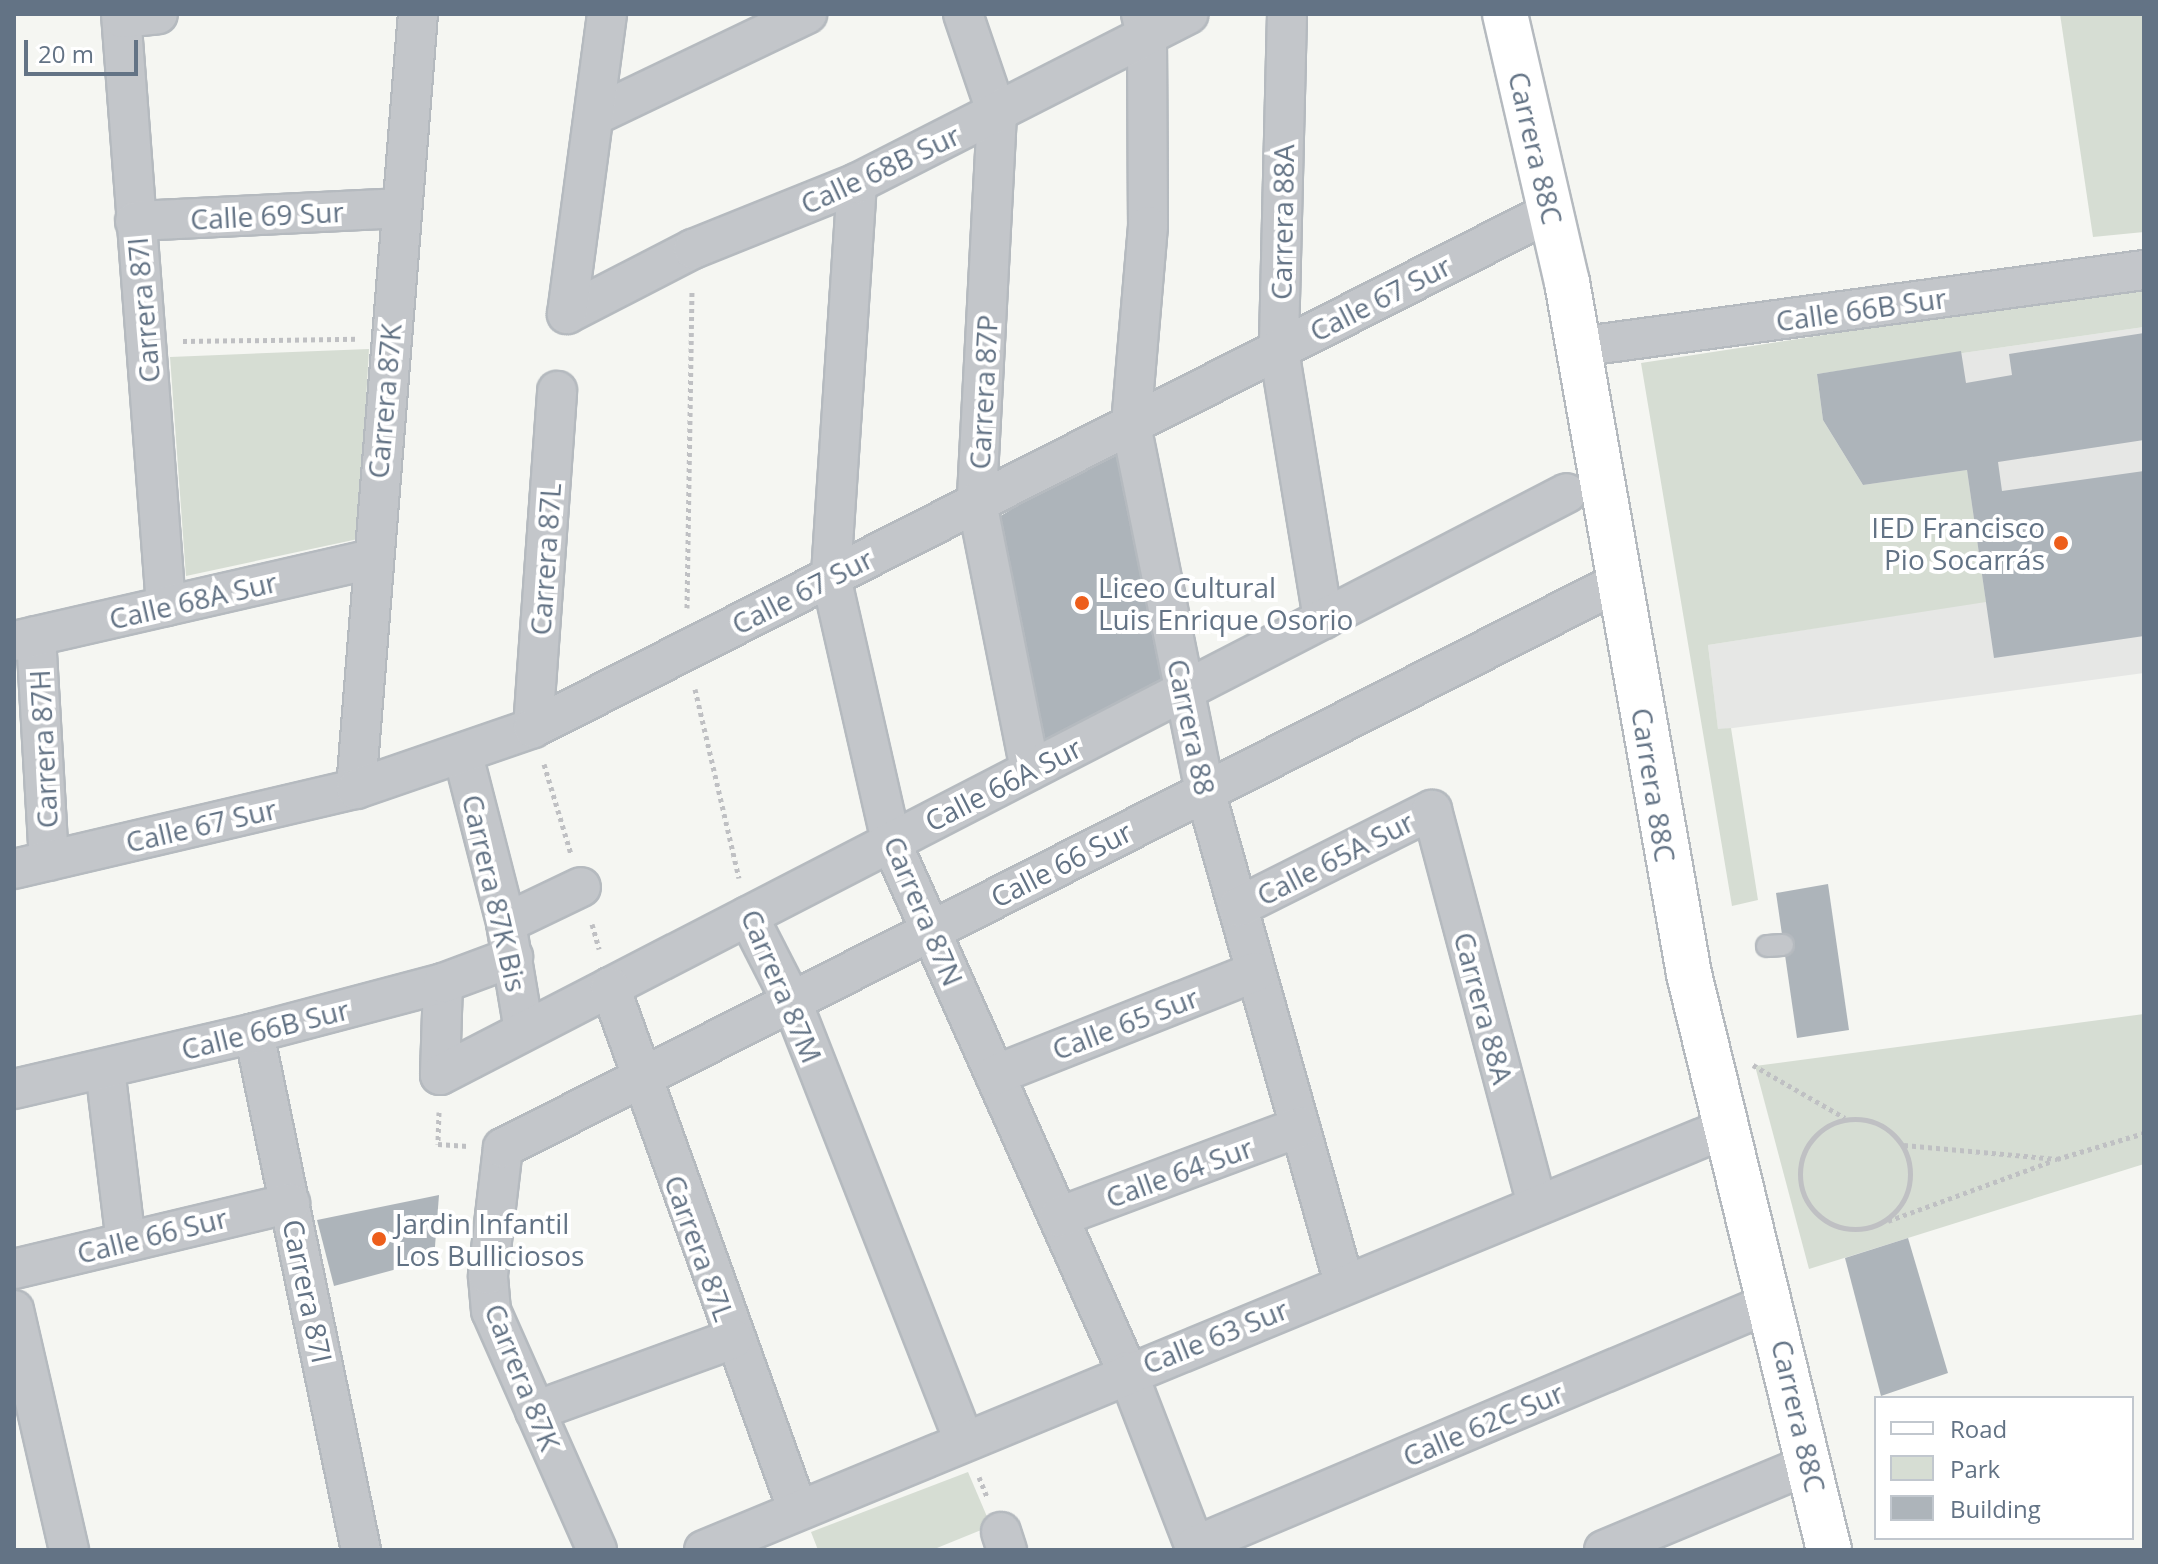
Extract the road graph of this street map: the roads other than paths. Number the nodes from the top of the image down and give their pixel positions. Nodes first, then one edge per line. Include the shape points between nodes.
1 (418, 14) edge
2 (607, 14) edge
3 (807, 14) edge
4 (963, 14) edge
5 (1188, 14) edge
6 (1287, 14) edge
7 (1505, 14) edge
8 (133, 15) edge
9 (1144, 26) edge
10 (598, 114) junction
11 (997, 114) junction
12 (857, 183) junction
13 (399, 208) junction
14 (1552, 211) junction
15 (135, 221) junction
16 (2144, 270) edge
17 (1578, 347) junction
18 (1279, 350) junction
19 (557, 391) dead end
20 (1131, 425) junction
21 (1567, 493) dead end
22 (977, 502) junction
23 (372, 559) junction
24 (831, 577) junction
25 (1619, 582) junction
26 (166, 606) junction
27 (1323, 619) junction
28 (25, 639) edge
29 (1183, 691) junction
30 (533, 728) junction
31 (463, 755) junction
32 (1030, 770) junction
33 (356, 789) junction
34 (1205, 791) junction
35 (1432, 810) joint
36 (891, 842) junction
37 (32, 865) edge
38 (581, 887) dead end
39 (1238, 907) junction
40 (748, 916) junction
41 (931, 931) junction
42 (510, 940) junction
43 (1255, 972) junction
44 (443, 983) junction
45 (610, 987) junction
46 (792, 1002) junction
47 (524, 1031) junction
48 (254, 1033) junction
49 (105, 1069) junction
50 (995, 1075) junction
51 (639, 1079) junction
52 (14, 1089) edge
53 (1300, 1127) junction
54 (1729, 1127) junction
55 (503, 1148) joint
56 (290, 1203) junction
57 (1537, 1205) junction
58 (1059, 1217) junction
59 (126, 1242) junction
60 (14, 1269) edge
61 (1344, 1283) junction
62 (1772, 1302) junction
63 (14, 1310) edge
64 (733, 1339) junction
65 (1127, 1371) junction
66 (535, 1411) junction
67 (963, 1439) junction
68 (1810, 1464) junction
69 (797, 1508) junction
70 (1196, 1548) edge
71 (69, 1550) edge
72 (361, 1550) edge
73 (597, 1550) edge
74 (704, 1550) edge
75 (1604, 1550) edge
76 (1829, 1550) edge

1 - 13 street, Carrera 87K
2 - 10 street
3 - 10 street
4 - 11 street, Carrera 87P
5 - 9 street, Calle 68B Sur
6 - 18 street, Carrera 88A
7 - 14 street, Carrera 88C
8 - 15 street, Carrera 87I
9 - 11 street, Calle 68B Sur
9 - 20 street, Carrera 88 via 1148,226
10 - 12 street, Calle 68B Sur via 567,314 693,249
11 - 12 street, Calle 68B Sur
11 - 22 street, Carrera 87P
12 - 24 street, Carrera 87N
13 - 15 street, Calle 69 Sur
13 - 23 street, Carrera 87K
14 - 17 street, Carrera 88C
14 - 18 street, Calle 67 Sur
15 - 26 street, Carrera 87I
16 - 17 street, Calle 66B Sur
17 - 25 street, Carrera 88C
18 - 20 street, Calle 67 Sur
18 - 27 street, Carrera 88A
19 - 30 street, Carrera 87L
20 - 22 street, Calle 67 Sur
20 - 29 street, Carrera 88
21 - 27 street, Calle 66A Sur
22 - 24 street, Calle 67 Sur
22 - 32 street, Carrera 87P
23 - 26 street, Calle 68A Sur
23 - 33 street, Carrera 87K
24 - 30 street, Calle 67 Sur
24 - 36 street, Carrera 87N
25 - 34 street, Calle 66 Sur
25 - 54 street, Carrera 88C via 1666,863
26 - 28 street, Calle 68A Sur
27 - 29 street, Calle 66A Sur
28 - 37 street, Carrera 87H
29 - 32 street, Calle 66A Sur
29 - 34 street, Carrera 88
30 - 31 street, Calle 67 Sur
31 - 33 street, Calle 67 Sur
31 - 42 street, Carrera 87K Bis
32 - 36 street, Calle 66A Sur
33 - 37 street, Calle 67 Sur
34 - 39 street, Carrera 88
34 - 41 street, Calle 66 Sur
35 - 39 street, Calle 65A Sur
35 - 57 street, Carrera 88A
36 - 40 street, Calle 66A Sur
36 - 41 street, Carrera 87N
38 - 42 street, Calle 66B Sur
39 - 43 street, Carrera 88
40 - 45 street, Calle 66A Sur
40 - 46 street, Carrera 87M
41 - 46 street, Calle 66 Sur
41 - 50 street, Carrera 87N
42 - 44 street, Calle 66B Sur
42 - 47 street, Carrera 87K Bis
43 - 50 street, Calle 65 Sur
43 - 53 street, Carrera 88
44 - 47 street, Calle 66A Sur via 440,1075
44 - 48 street, Calle 66B Sur
45 - 47 street, Calle 66A Sur
45 - 51 street, Carrera 87L
46 - 51 street, Calle 66 Sur
46 - 67 street, Carrera 87M
48 - 49 street, Calle 66B Sur
48 - 56 street, Carrera 87I
49 - 52 street, Calle 66B Sur
49 - 59 street
50 - 58 street, Carrera 87N
51 - 55 street, Calle 66 Sur
51 - 64 street, Carrera 87L
53 - 58 street, Calle 64 Sur
53 - 61 street, Carrera 88
54 - 57 street, Calle 63 Sur
54 - 62 street, Carrera 88C
55 - 66 street, Carrera 87K via 488,1275 491,1311
56 - 59 street, Calle 66 Sur
56 - 72 street, Carrera 87I
57 - 61 street, Calle 63 Sur
58 - 65 street, Carrera 87N
59 - 60 street, Calle 66 Sur
61 - 65 street, Calle 63 Sur
62 - 68 street, Carrera 88C
62 - 70 street, Calle 62C Sur
63 - 71 street
64 - 66 street
64 - 69 street, Carrera 87L
65 - 67 street, Calle 63 Sur
65 - 70 street, Carrera 87N
66 - 73 street, Carrera 87K
67 - 69 street, Calle 63 Sur
68 - 75 street
68 - 76 street, Carrera 88C
69 - 74 street, Calle 63 Sur

